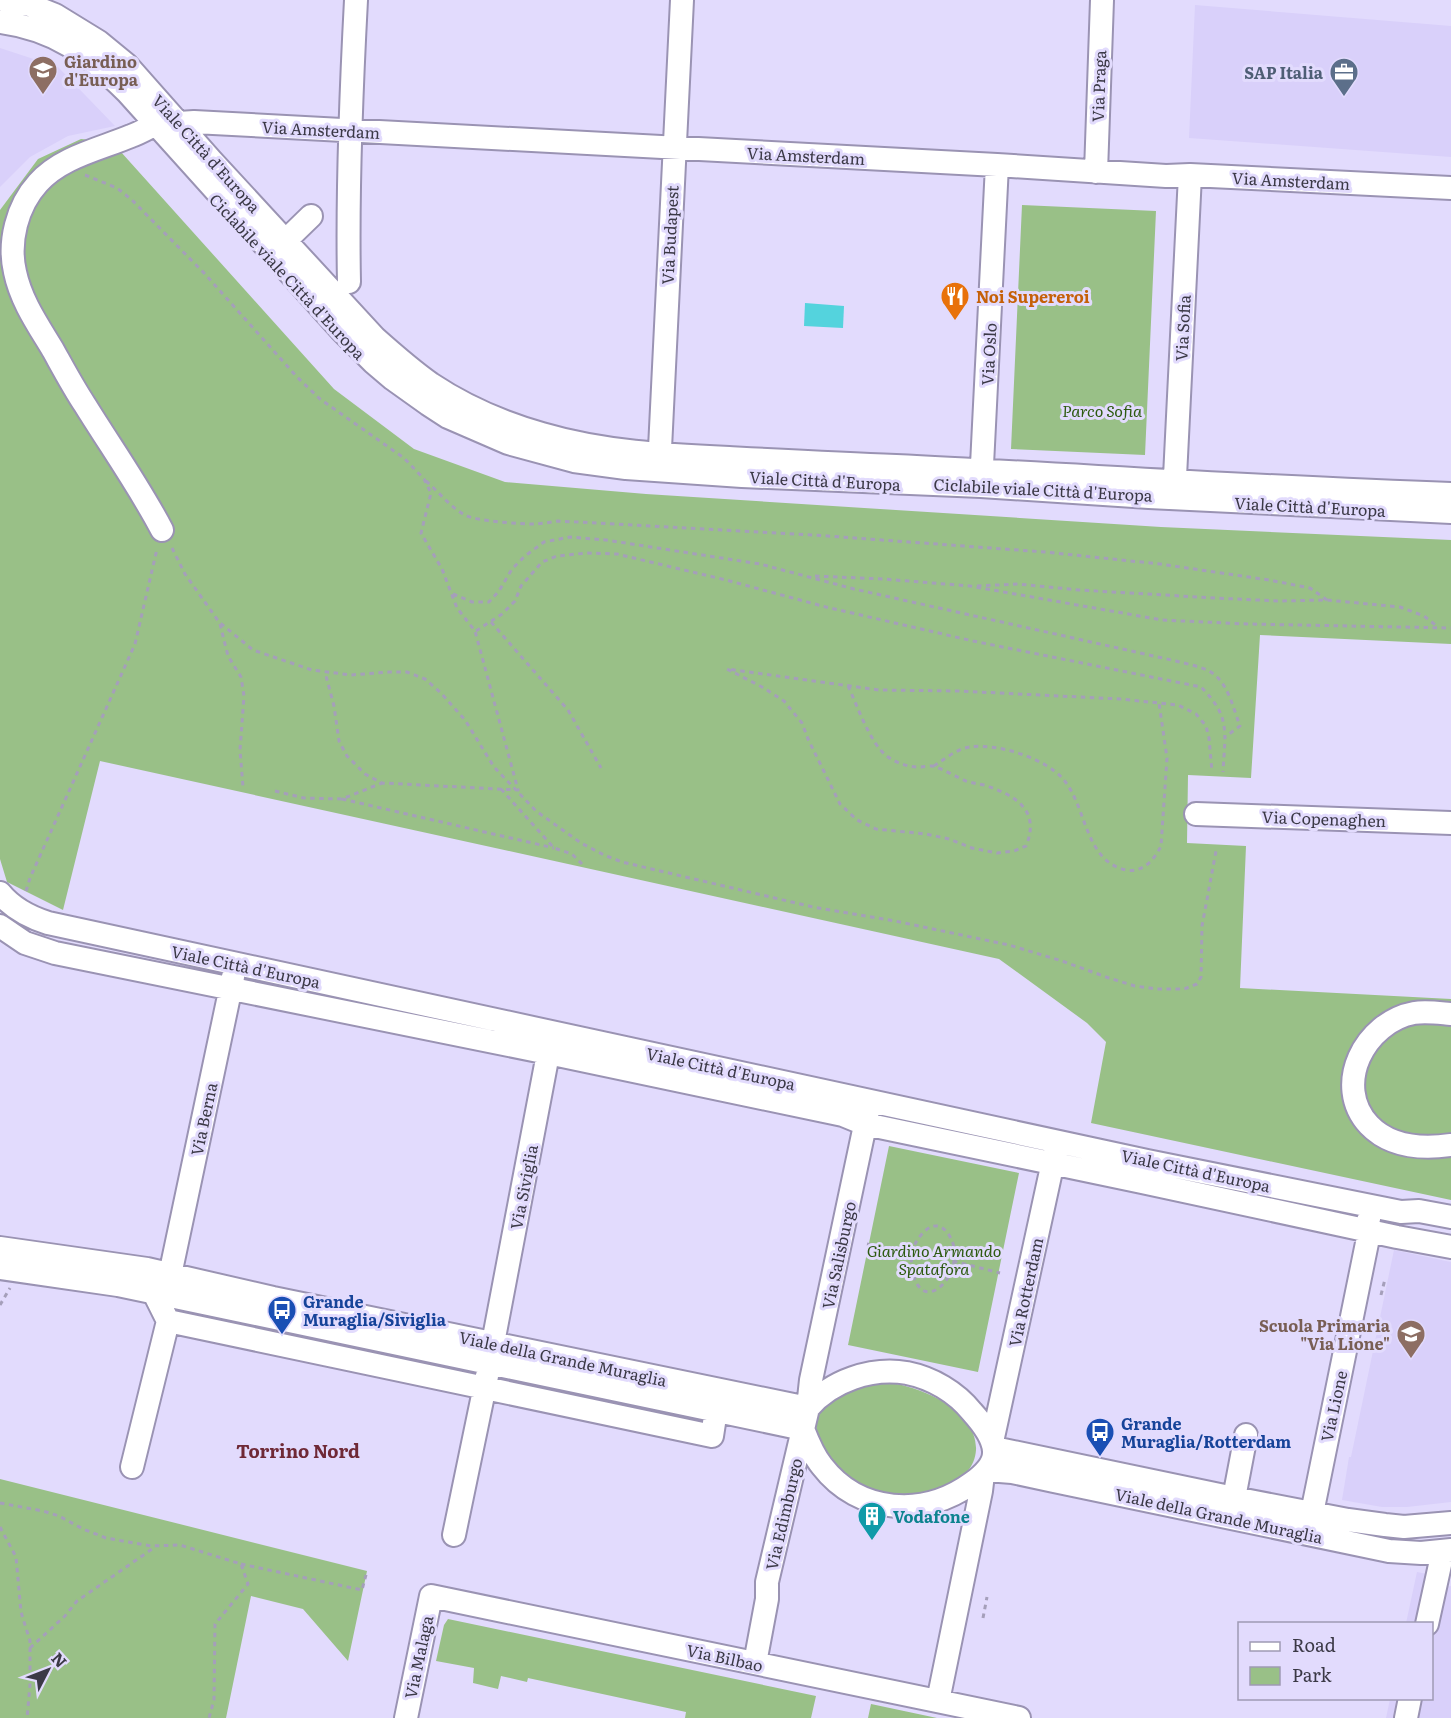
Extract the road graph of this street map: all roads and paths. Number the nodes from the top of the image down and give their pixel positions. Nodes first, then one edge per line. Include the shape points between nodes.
1 (2, 0) edge
2 (356, 0) edge
3 (682, 0) edge
4 (1102, 0) edge
5 (0, 22) edge
6 (166, 127) junction
7 (350, 131) junction
8 (674, 148) junction
9 (62, 164) junction
10 (998, 165) junction
11 (1096, 172) junction
12 (1190, 175) junction
13 (1451, 188) edge
14 (24, 202) junction
15 (0, 210) edge
16 (311, 216) dead end
17 (280, 247) junction
18 (349, 282) dead end
19 (659, 462) junction
20 (981, 478) junction
21 (424, 479) junction
22 (1174, 490) junction
23 (1451, 494) edge
24 (1451, 512) edge
25 (162, 530) junction
26 (807, 576) junction
27 (970, 586) junction
28 (451, 593) junction
29 (1327, 600) junction
30 (490, 621) junction
31 (219, 622) junction
32 (1440, 628) junction
33 (1451, 628) edge
34 (475, 631) junction
35 (325, 672) junction
36 (848, 686) junction
37 (1159, 703) junction
38 (1225, 737) junction
39 (934, 766) junction
40 (601, 768) dead end
41 (1212, 772) dead end
42 (1223, 772) dead end
43 (382, 783) junction
44 (243, 787) dead end
45 (501, 789) junction
46 (518, 790) junction
47 (275, 791) dead end
48 (342, 799) junction
49 (1197, 814) dead end
50 (1451, 823) edge
51 (554, 848) junction
52 (1216, 852) dead end
53 (582, 864) dead end
54 (26, 892) dead end
55 (0, 893) edge
56 (0, 926) edge
57 (235, 964) junction
58 (231, 990) junction
59 (1451, 1014) edge
60 (553, 1031) junction
61 (548, 1053) junction
62 (870, 1101) junction
63 (865, 1124) junction
64 (1451, 1145) edge
65 (1055, 1152) junction
66 (1375, 1207) junction
67 (1451, 1217) edge
68 (1364, 1229) junction
69 (867, 1244) dead end
70 (1451, 1247) edge
71 (911, 1254) junction
72 (4, 1259) edge
73 (953, 1261) junction
74 (1000, 1273) dead end
75 (170, 1275) junction
76 (1385, 1279) dead end
77 (154, 1293) junction
78 (1382, 1295) dead end
79 (168, 1321) junction
80 (492, 1353) junction
81 (485, 1389) junction
82 (716, 1410) junction
83 (806, 1419) junction
84 (1246, 1435) dead end
85 (993, 1445) junction
86 (132, 1467) dead end
87 (985, 1472) junction
88 (1233, 1498) junction
89 (0, 1503) edge
90 (1312, 1513) junction
91 (1451, 1523) edge
92 (0, 1527) edge
93 (454, 1535) dead end
94 (156, 1546) junction
95 (1447, 1551) edge
96 (241, 1564) junction
97 (367, 1570) dead end
98 (431, 1596) joint
99 (987, 1597) dead end
100 (983, 1618) dead end
101 (1427, 1622) edge
102 (30, 1648) junction
103 (755, 1663) junction
104 (1410, 1700) edge
105 (938, 1701) junction
106 (27, 1718) edge
107 (208, 1718) edge
108 (406, 1718) edge
109 (1019, 1718) edge
110 (1406, 1718) edge

1 - 6 street, Viale Città d'Europa via 55,15 99,42 132,70
2 - 7 street
3 - 8 street, Via Budapest
4 - 11 street, Via Praga
5 - 6 street, Viale Città d'Europa via 39,30 74,47
6 - 7 street, Via Amsterdam via 204,123
6 - 9 street via 133,135
6 - 17 street, Viale Città d'Europa
7 - 8 street, Via Amsterdam
7 - 18 street
8 - 10 street, Via Amsterdam
8 - 19 street, Via Budapest
9 - 14 street via 38,182
9 - 21 path via 117,188 188,257 320,399 404,458
10 - 11 street, Via Amsterdam
10 - 20 street, Via Oslo
11 - 12 street, Via Amsterdam
12 - 13 street, Via Amsterdam
12 - 22 street, Via Sofia
14 - 15 street
14 - 25 street via 13,245 14,271 24,301
16 - 17 street
17 - 19 street, Viale Città d'Europa via 375,338 421,377 450,395 493,417 542,434
19 - 20 street, Viale Città d'Europa
20 - 22 street, Viale Città d'Europa
21 - 28 path via 431,493 421,533
21 - 29 path via 467,517 489,520 1045,552 1269,580 1310,588
22 - 23 street, Viale Città d'Europa
22 - 24 street, Viale Città d'Europa
25 - 31 path via 185,574
25 - 54 path via 135,644
26 - 27 path
26 - 28 path via 760,564 570,537 544,542 525,556 489,602 472,602
26 - 38 path via 1209,671 1220,679 1240,726
27 - 29 path via 1018,584 1215,598
27 - 32 path via 1162,620
28 - 34 path
29 - 32 path via 1400,607 1424,616
30 - 34 path
30 - 38 path via 515,601 521,586 542,562 557,556 617,554 826,608 1200,687 1220,711
30 - 40 path via 568,710
31 - 35 path via 253,650
31 - 44 path via 228,656 241,677 244,696 240,750
32 - 33 path
34 - 46 path
35 - 43 path via 339,741 365,774
35 - 46 path via 407,672 425,679 465,720 494,767
36 - 37 path
36 - 39 path via 876,747 898,763
36 - 39 path via 727,669 784,701 802,723 840,804 857,820 876,829 926,834 997,853 1026,846 1031,822 1028,812 1017,802
37 - 39 path via 1167,758 1161,846 1154,858 1133,871 1112,865 1101,855 1065,781 1041,762 989,747 970,747 957,750
37 - 41 path via 1178,705 1196,714 1206,726
38 - 42 path
43 - 45 path
43 - 48 path
45 - 46 path
45 - 51 path
46 - 52 path via 536,811 581,843 622,862 813,907 1009,945 1135,986 1157,988 1184,989 1197,984 1201,977 1202,926
47 - 48 path via 304,798
48 - 51 path
49 - 50 street, Via Copenaghen
51 - 53 path via 572,854
55 - 57 street, Viale Città d'Europa via 17,909 41,921
56 - 58 street, Viale Città d'Europa via 44,950
57 - 58 street, Via Berna
57 - 60 street, Viale Città d'Europa
58 - 61 street, Viale Città d'Europa
58 - 75 street, Via Berna
59 - 64 street via 1415,1013 1389,1023 1364,1047 1353,1082 1359,1110 1378,1133 1415,1146
60 - 61 street, Via Siviglia
60 - 62 street, Viale Città d'Europa
61 - 63 street, Viale Città d'Europa via 843,1115
61 - 80 street, Via Siviglia
62 - 63 street, Via Salisburgo
62 - 65 street, Viale Città d'Europa
63 - 65 street, Viale Città d'Europa
63 - 83 street, Via Salisburgo
65 - 66 street, Viale Città d'Europa
65 - 68 street, Viale Città d'Europa
65 - 85 street, Via Rotterdam
66 - 67 street, Viale Città d'Europa
66 - 68 street
68 - 70 street, Viale Città d'Europa
68 - 90 street, Via Lione via 1368,1238
69 - 71 path
71 - 73 path via 921,1234 936,1225 951,1238
71 - 73 path via 914,1279 920,1289 929,1293 947,1279
72 - 75 street, Viale della Grande Muraglia via 133,1267
72 - 77 street, Viale della Grande Muraglia
73 - 74 path
75 - 80 street, Viale della Grande Muraglia
76 - 78 path
77 - 79 street
77 - 80 street, Viale della Grande Muraglia
79 - 81 street
79 - 86 street
80 - 81 street, Via Siviglia
80 - 82 street, Viale della Grande Muraglia
80 - 83 street, Viale della Grande Muraglia
81 - 82 street via 712,1436
81 - 93 street, Via Siviglia
82 - 83 street, Viale della Grande Muraglia
83 - 85 street via 817,1398 830,1389 881,1372 906,1373 928,1379 957,1396 981,1422
83 - 87 street via 815,1457 834,1479 878,1503 905,1506 937,1502 962,1491
83 - 103 street, Via Edimburgo via 767,1582
84 - 88 street
85 - 87 street via 993,1459
85 - 88 street, Viale della Grande Muraglia
87 - 95 street, Viale della Grande Muraglia via 1012,1472 1389,1551
87 - 105 street
88 - 90 street, Viale della Grande Muraglia
89 - 94 path via 43,1510 106,1538
90 - 91 street, Viale della Grande Muraglia via 1384,1526
92 - 102 path via 16,1557 21,1612
94 - 96 path via 180,1545
94 - 102 path via 77,1601
95 - 101 street
96 - 97 path via 363,1590
96 - 107 path via 248,1584 215,1624 214,1700
98 - 103 street, Via Bilbao
98 - 108 street, Via Malaga
99 - 100 path
102 - 106 path
103 - 105 street, Via Bilbao
104 - 110 street
105 - 109 street, Via Bilbao

